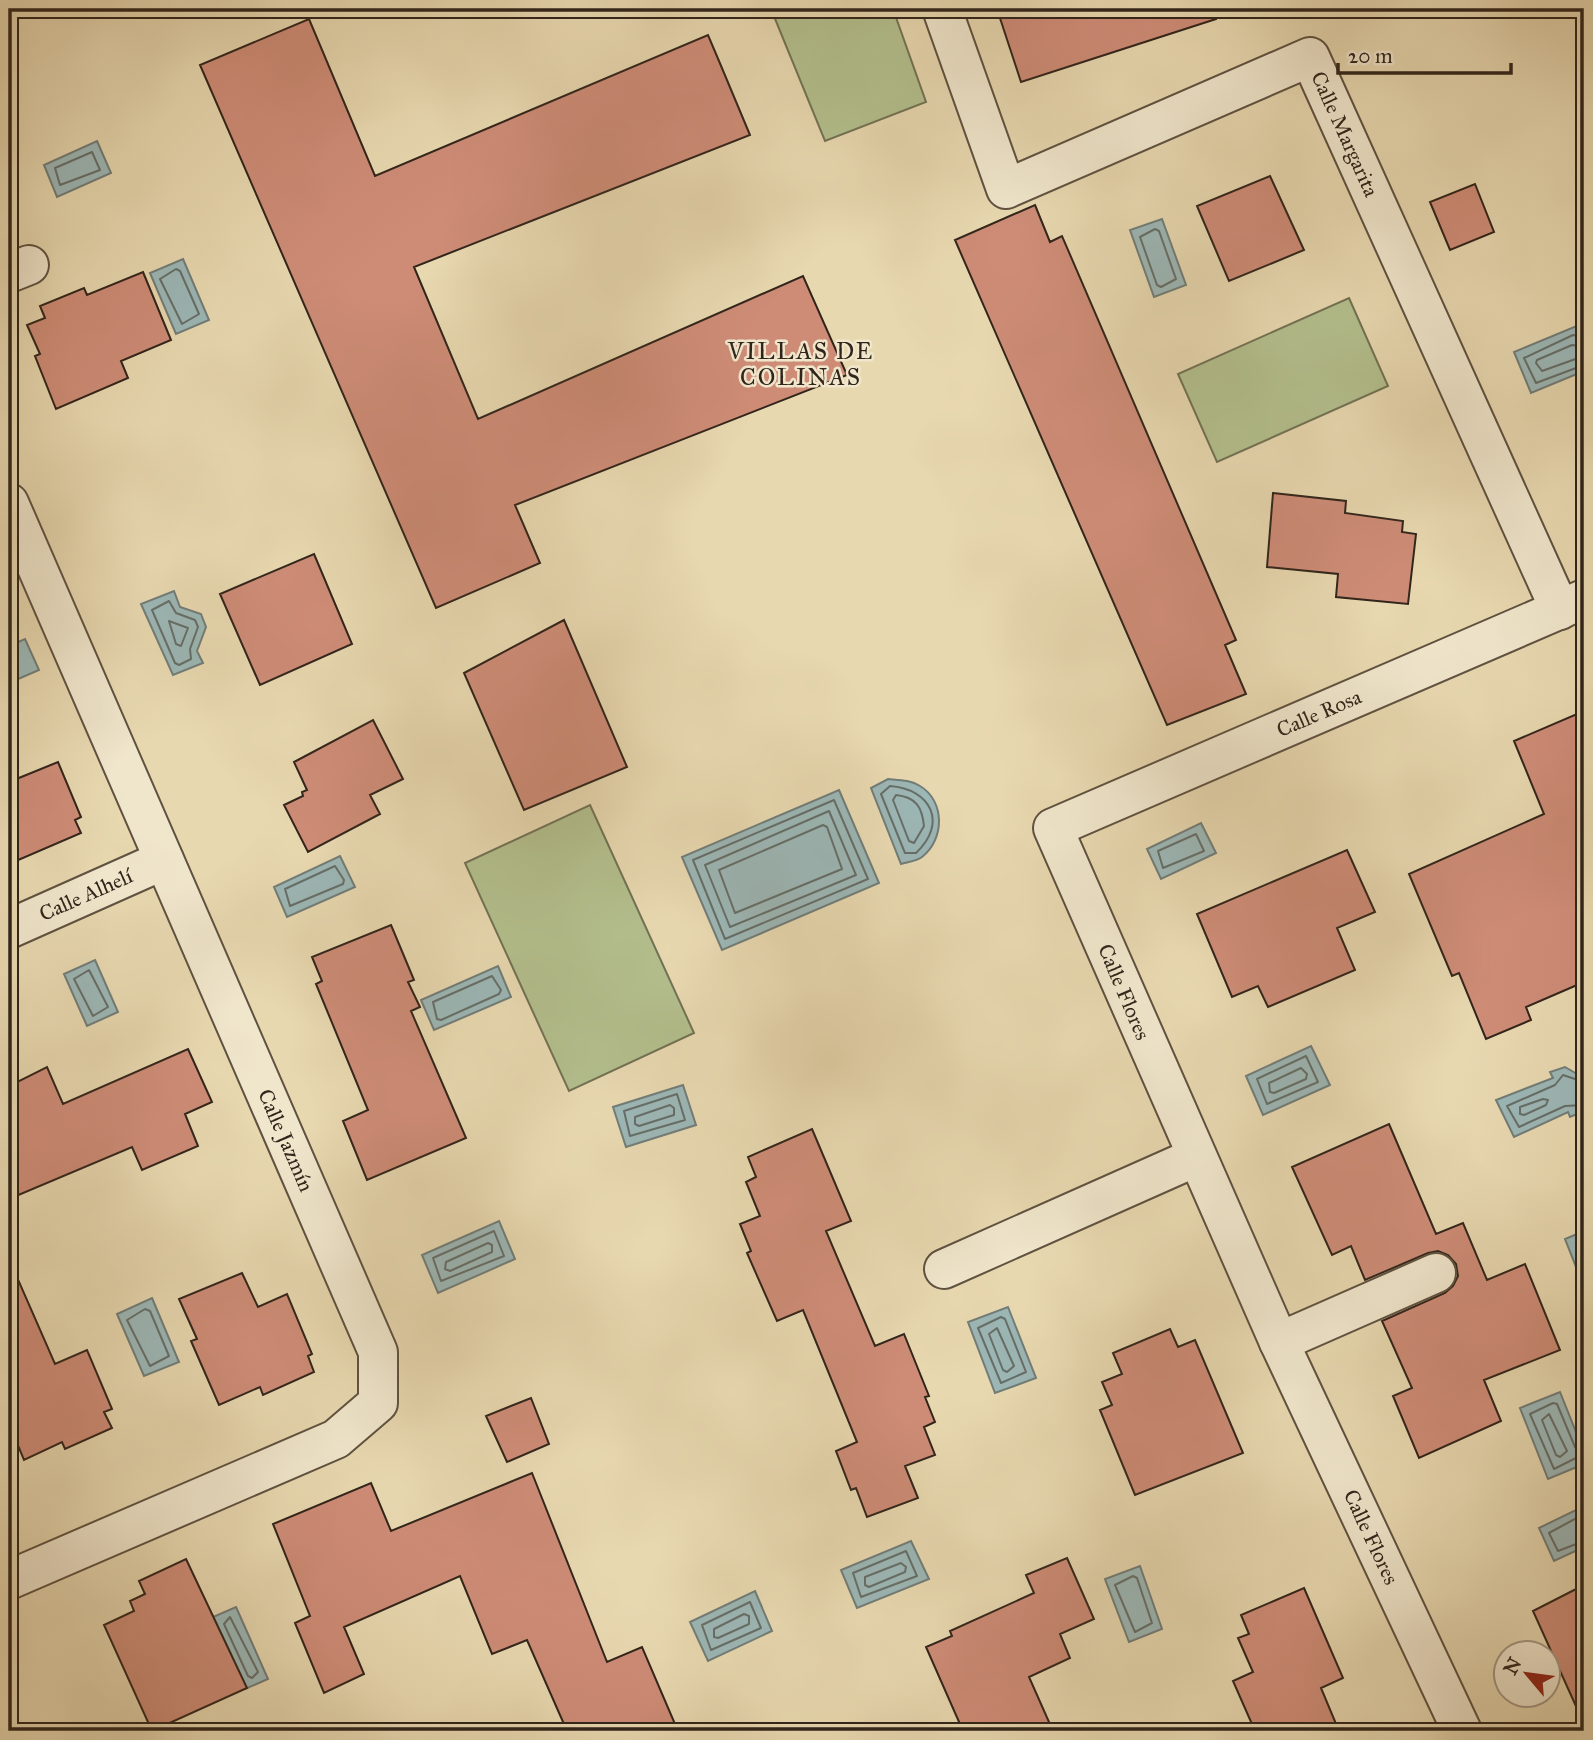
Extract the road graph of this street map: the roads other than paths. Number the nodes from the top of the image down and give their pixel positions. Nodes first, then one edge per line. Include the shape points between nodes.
1 (942, 9) edge
2 (9, 503) edge
3 (1572, 604) edge
4 (1053, 828) joint
5 (164, 860) junction
6 (9, 929) edge
7 (1196, 1157) junction
8 (944, 1269) dead end
9 (1436, 1273) dead end
10 (1279, 1342) junction
11 (9, 1580) edge
12 (1462, 1731) edge

1 - 3 street, Calle Margarita via 1006,189 1310,57
2 - 5 street, Calle Jazmín
3 - 4 street, Calle Rosa
4 - 7 street, Calle Flores
5 - 6 street, Calle Alhelí
5 - 11 street, Calle Jazmín via 378,1352 379,1403 336,1439
7 - 8 street
7 - 10 street, Calle Flores
9 - 10 street
10 - 12 street, Calle Flores

